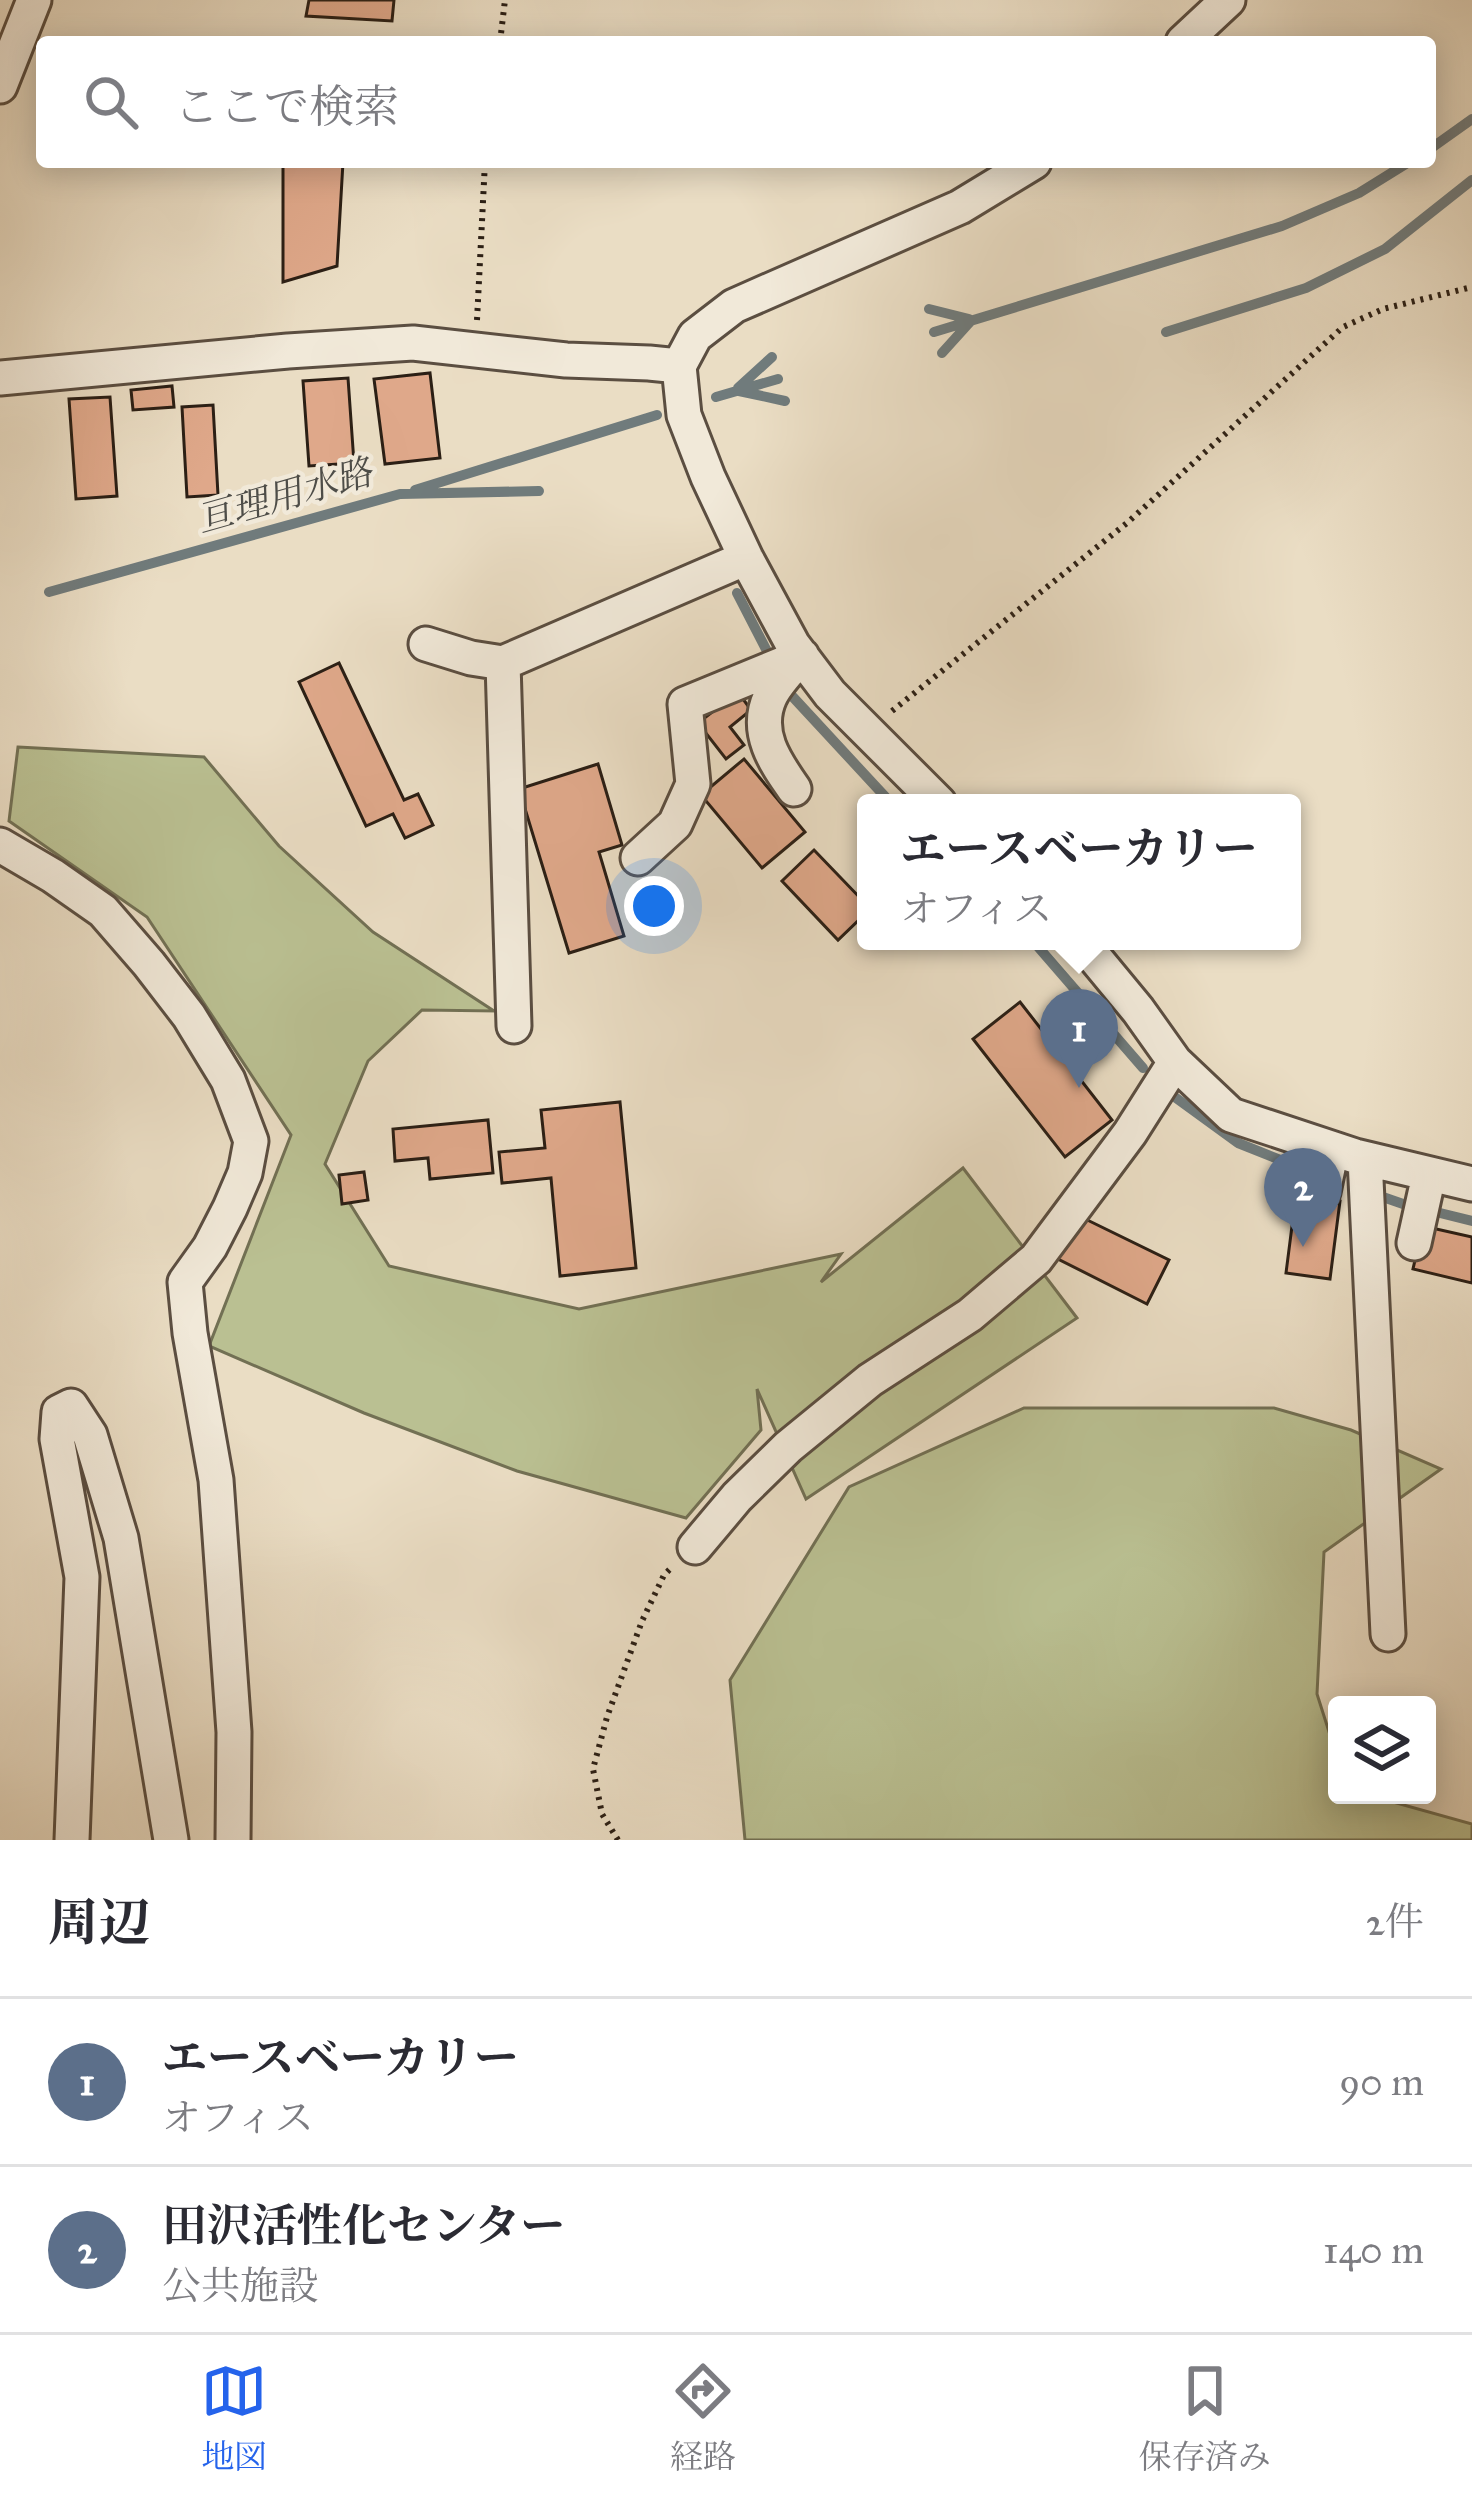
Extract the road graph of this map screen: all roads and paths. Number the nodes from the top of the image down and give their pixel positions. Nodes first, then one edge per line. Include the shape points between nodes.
1 (34, 0) edge
2 (505, 0) edge
3 (1228, 0) edge
4 (501, 36) edge
5 (1189, 36) edge
6 (0, 86) edge
7 (485, 168) edge
8 (1024, 168) edge
9 (1472, 287) edge
10 (475, 350) junction
11 (680, 366) junction
12 (0, 378) edge
13 (746, 558) junction
14 (426, 644) dead end
15 (802, 656) junction
16 (502, 663) junction
17 (866, 731) junction
18 (794, 790) dead end
19 (930, 794) edge
20 (0, 845) edge
21 (638, 858) dead end
22 (1088, 950) edge
23 (514, 1026) dead end
24 (1175, 1062) junction
25 (1332, 1149) junction
26 (1365, 1159) junction
27 (1429, 1175) junction
28 (1472, 1184) edge
29 (1323, 1192) dead end
30 (1414, 1244) dead end
31 (695, 1547) joint
32 (1388, 1634) dead end
33 (72, 1840) edge
34 (171, 1840) edge
35 (233, 1840) edge
36 (618, 1840) edge

1 - 6 street
2 - 4 path
3 - 5 street
7 - 10 path
8 - 11 street via 960,207 734,306 695,336
9 - 17 path via 1343,328 1127,523
10 - 11 street
10 - 12 street via 392,344
11 - 13 street via 684,415
13 - 15 street
13 - 16 street
14 - 16 street
15 - 17 street
15 - 18 street via 770,698 764,728
15 - 21 street via 685,704 693,784 675,824
16 - 23 street
17 - 19 street
20 - 35 street via 103,911 149,964 228,1080 251,1141 230,1208 185,1282 216,1480 234,1732
22 - 24 street
24 - 25 street via 1231,1115
24 - 31 street via 1036,1259 788,1448
25 - 26 street
25 - 29 street
26 - 27 street
26 - 32 street
27 - 28 street
27 - 30 street
31 - 36 path via 664,1575 642,1621 593,1768 602,1814
33 - 34 street via 82,1577 57,1439 58,1412 71,1406 90,1435 121,1538

